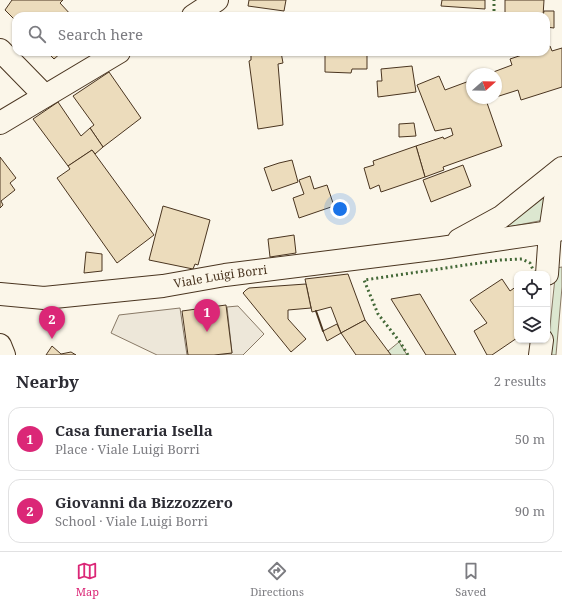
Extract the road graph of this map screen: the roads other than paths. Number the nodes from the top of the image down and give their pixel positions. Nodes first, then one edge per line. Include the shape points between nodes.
1 (217, 0) edge
2 (199, 12) edge
3 (0, 50) edge
4 (112, 56) edge
5 (44, 96) junction
6 (0, 123) edge
7 (562, 168) edge
8 (562, 189) edge
9 (556, 231) edge
10 (441, 248) junction
11 (548, 271) edge
12 (0, 294) edge
13 (542, 343) edge
14 (0, 345) edge
15 (4, 355) edge
16 (540, 355) edge

1 - 2 main road
3 - 5 main road
4 - 5 main road
5 - 6 main road
7 - 10 main road, Viale Luigi Borri via 501,217
8 - 9 main road via 555,199
9 - 10 main road, Viale Luigi Borri
9 - 11 main road
10 - 12 main road, Viale Luigi Borri via 232,274 163,286 44,298
13 - 16 main road
14 - 15 main road

